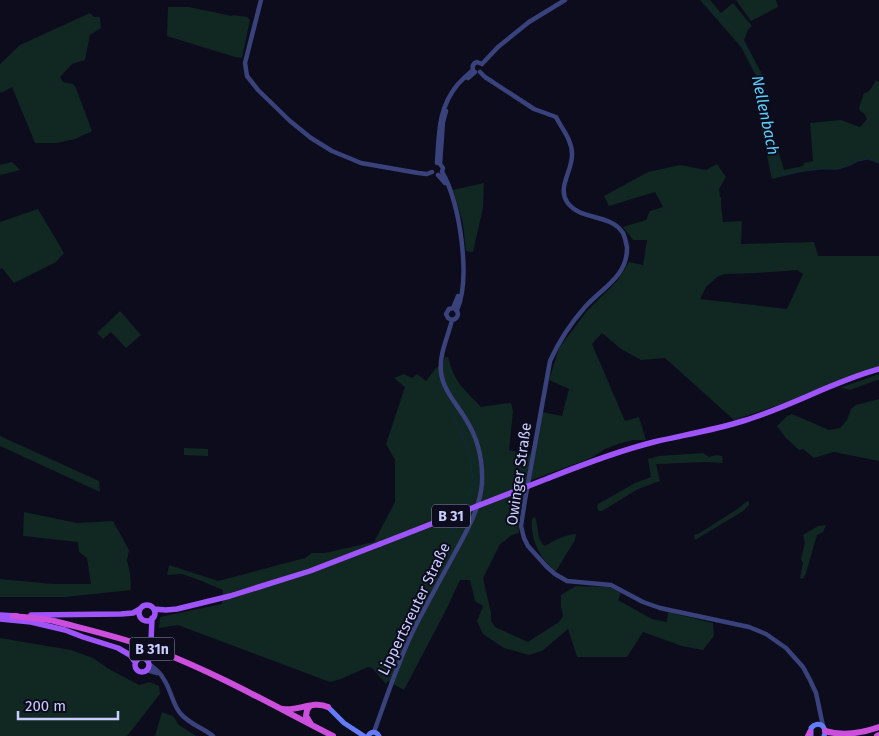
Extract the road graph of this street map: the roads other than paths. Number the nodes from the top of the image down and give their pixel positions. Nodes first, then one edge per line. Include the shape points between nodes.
1 (260, 0) edge
2 (564, 0) edge
3 (482, 64) junction
4 (476, 72) junction
5 (438, 164) junction
6 (432, 172) junction
7 (440, 174) junction
8 (455, 310) junction
9 (452, 320) junction
10 (879, 369) edge
11 (140, 609) junction
12 (153, 614) junction
13 (0, 615) edge
14 (13, 616) junction
15 (0, 619) edge
16 (145, 620) junction
17 (31, 622) junction
18 (70, 626) junction
19 (152, 632) junction
20 (147, 650) junction
21 (141, 658) junction
22 (135, 662) junction
23 (148, 665) junction
24 (310, 706) junction
25 (328, 707) joint
26 (279, 709) junction
27 (819, 709) junction
28 (816, 724) junction
29 (312, 725) junction
30 (879, 727) edge
31 (824, 731) edge
32 (370, 734) edge
33 (810, 735) edge
34 (213, 736) edge
35 (333, 736) edge

1 - 6 street via 245,63 247,76 258,90 290,121 332,151 360,163 418,173
2 - 3 street via 529,22
3 - 4 street via 483,68
3 - 4 street via 474,63 472,66
4 - 5 street via 460,85 447,106
4 - 27 street, Owinger Straße via 534,109 556,117 571,147 572,156 564,188 567,202 579,212 615,225 623,233 626,244 622,271 566,330 550,361 521,526 528,546 547,567 567,581 611,585 660,608 749,627 766,634 786,648 803,667 813,686
5 - 6 street via 432,167
5 - 7 street via 443,168
6 - 7 street
7 - 8 street via 447,181 462,244 461,296
8 - 9 street via 457,318
8 - 9 street via 448,310 446,314
9 - 32 street, Lippertsreuter Straße via 440,365 441,375 446,390 476,440 482,463 480,493 469,527 405,649
10 - 12 main road, B 31, bridge via 746,420 654,442 583,464 310,571 204,603
11 - 12 main road, B 31 via 150,606
11 - 14 main road, B 31 via 121,614
11 - 16 main road via 140,616
12 - 16 main road, B 31
12 - 19 main road
13 - 14 main road, B 31
14 - 18 highway, B 31n
15 - 17 main road
16 - 19 main road
17 - 18 highway, B 31n
17 - 22 main road via 118,648
18 - 26 highway, B 31n via 160,651
19 - 20 main road, bridge
20 - 21 main road
20 - 23 main road
21 - 22 main road
21 - 23 main road
22 - 23 main road via 135,667 142,672
23 - 34 street via 166,682 181,714
24 - 25 highway via 322,704
24 - 26 highway
24 - 29 highway via 306,716
25 - 32 main road via 344,723
26 - 29 highway, B 31n
27 - 28 street, Owinger Straße
27 - 31 street, Owinger Straße
28 - 31 main road via 820,724
28 - 33 main road via 812,726
29 - 35 highway, B 31n
30 - 31 highway via 840,735

